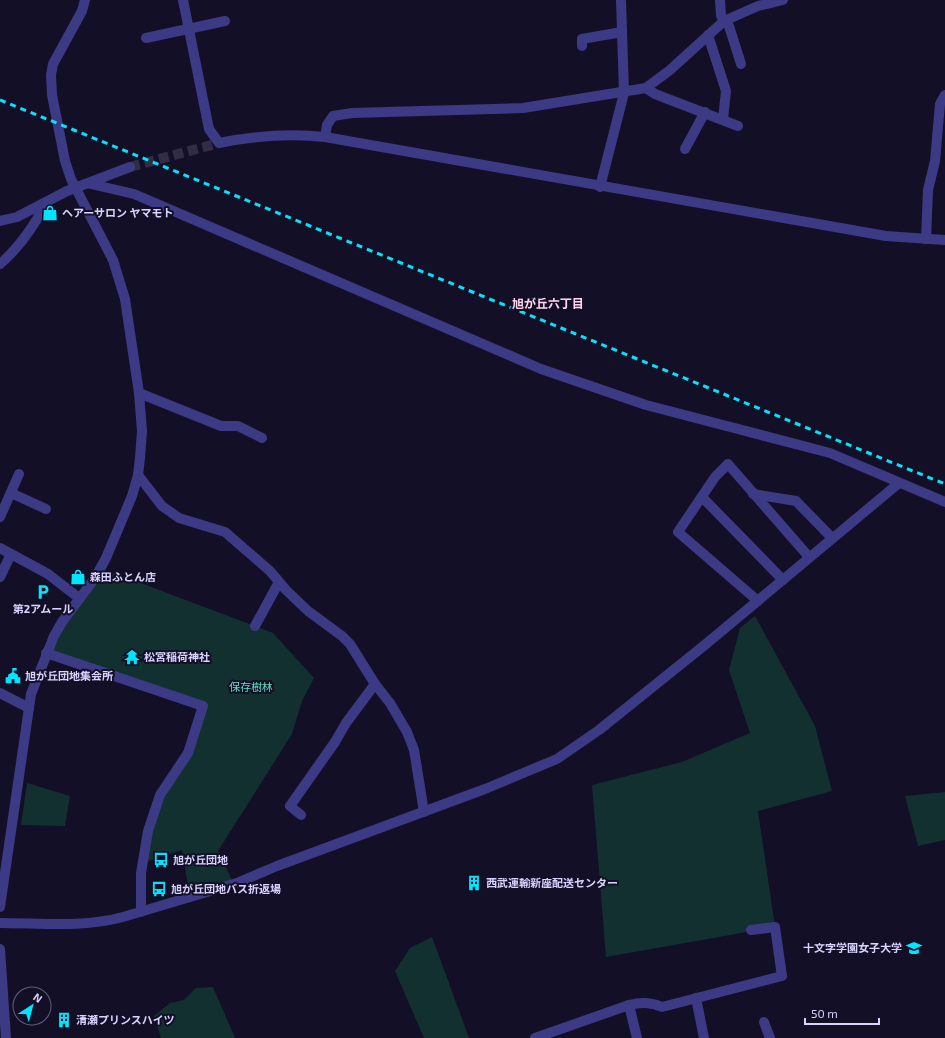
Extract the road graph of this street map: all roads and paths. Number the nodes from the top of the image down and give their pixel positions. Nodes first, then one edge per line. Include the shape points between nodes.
1 (85, 0) edge
2 (183, 0) edge
3 (621, 0) edge
4 (720, 0) edge
5 (783, 0) edge
6 (225, 21) dead end
7 (724, 21) junction
8 (188, 28) junction
9 (622, 32) junction
10 (708, 35) junction
11 (146, 38) dead end
12 (582, 46) dead end
13 (741, 64) dead end
14 (646, 88) junction
15 (624, 93) junction
16 (945, 95) edge
17 (705, 112) junction
18 (723, 119) junction
19 (738, 126) dead end
20 (324, 137) junction
21 (686, 149) dead end
22 (130, 167) tunnel mouth
23 (91, 184) junction
24 (600, 187) junction
25 (75, 188) junction
26 (47, 202) junction
27 (0, 222) edge
28 (926, 239) junction
29 (945, 240) edge
30 (0, 264) edge
31 (139, 392) junction
32 (262, 438) dead end
33 (19, 474) dead end
34 (138, 475) junction
35 (899, 483) junction
36 (11, 493) junction
37 (753, 494) junction
38 (702, 498) junction
39 (945, 502) edge
40 (46, 509) dead end
41 (0, 518) edge
42 (832, 538) junction
43 (0, 548) edge
44 (11, 554) junction
45 (809, 556) junction
46 (0, 577) edge
47 (783, 580) junction
48 (279, 582) junction
49 (79, 598) junction
50 (758, 601) junction
51 (255, 626) dead end
52 (46, 653) junction
53 (375, 684) junction
54 (0, 693) edge
55 (29, 708) junction
56 (424, 812) junction
57 (301, 815) dead end
58 (0, 907) edge
59 (141, 912) junction
60 (0, 923) edge
61 (752, 930) dead end
62 (0, 949) edge
63 (696, 998) junction
64 (629, 1005) junction
65 (764, 1022) dead end
66 (6, 1038) edge
67 (535, 1038) edge
68 (637, 1038) edge
69 (704, 1038) edge
70 (770, 1038) edge

1 - 25 street via 82,11 53,64 51,75 52,95 65,161
2 - 8 street
3 - 9 street
4 - 7 street via 721,16
5 - 7 street via 758,6
6 - 8 street
7 - 10 street
7 - 13 street via 729,26
8 - 11 street
8 - 20 street via 209,129 219,143 280,134
9 - 12 street via 582,39
9 - 15 street
10 - 14 street
10 - 18 street via 726,91
14 - 15 street
14 - 17 street via 655,94
15 - 20 street via 523,108 352,113 333,116 327,124
15 - 24 street
16 - 28 street via 940,104 935,160 928,190
17 - 18 street
17 - 21 street
18 - 19 street
20 - 24 street
22 - 23 street
23 - 25 street
23 - 35 street via 134,194 541,369 646,405 830,453
24 - 28 street via 886,236
25 - 26 street
25 - 31 street via 107,248 120,280
26 - 27 street via 29,212
26 - 30 street via 37,220
28 - 29 street
31 - 32 street via 221,426 238,426
31 - 34 street via 142,442
33 - 36 street
34 - 48 street via 162,506 179,518 225,532 270,570
34 - 49 street via 106,558 95,578
35 - 39 street
35 - 42 street
36 - 40 street
36 - 41 street
37 - 38 street via 728,464 715,477
37 - 42 street via 796,501
37 - 45 street
38 - 47 street
38 - 50 street via 678,532
42 - 45 street
43 - 44 street
44 - 46 street
44 - 49 street via 48,574
45 - 47 street
47 - 50 street
48 - 51 street
48 - 53 street via 308,611 350,644
49 - 52 street via 62,622
50 - 56 street via 599,730 557,759
52 - 55 street via 31,694
52 - 59 street via 203,706 188,753 160,795 148,831 141,873
53 - 56 street via 390,703 414,750
53 - 57 street via 290,806
54 - 55 street
55 - 58 street
56 - 59 street via 237,883
59 - 60 street via 107,922
61 - 63 street via 775,927 782,976
62 - 66 street
63 - 64 street via 662,1007 642,1002
63 - 69 street
64 - 67 street
64 - 68 street
65 - 70 street

